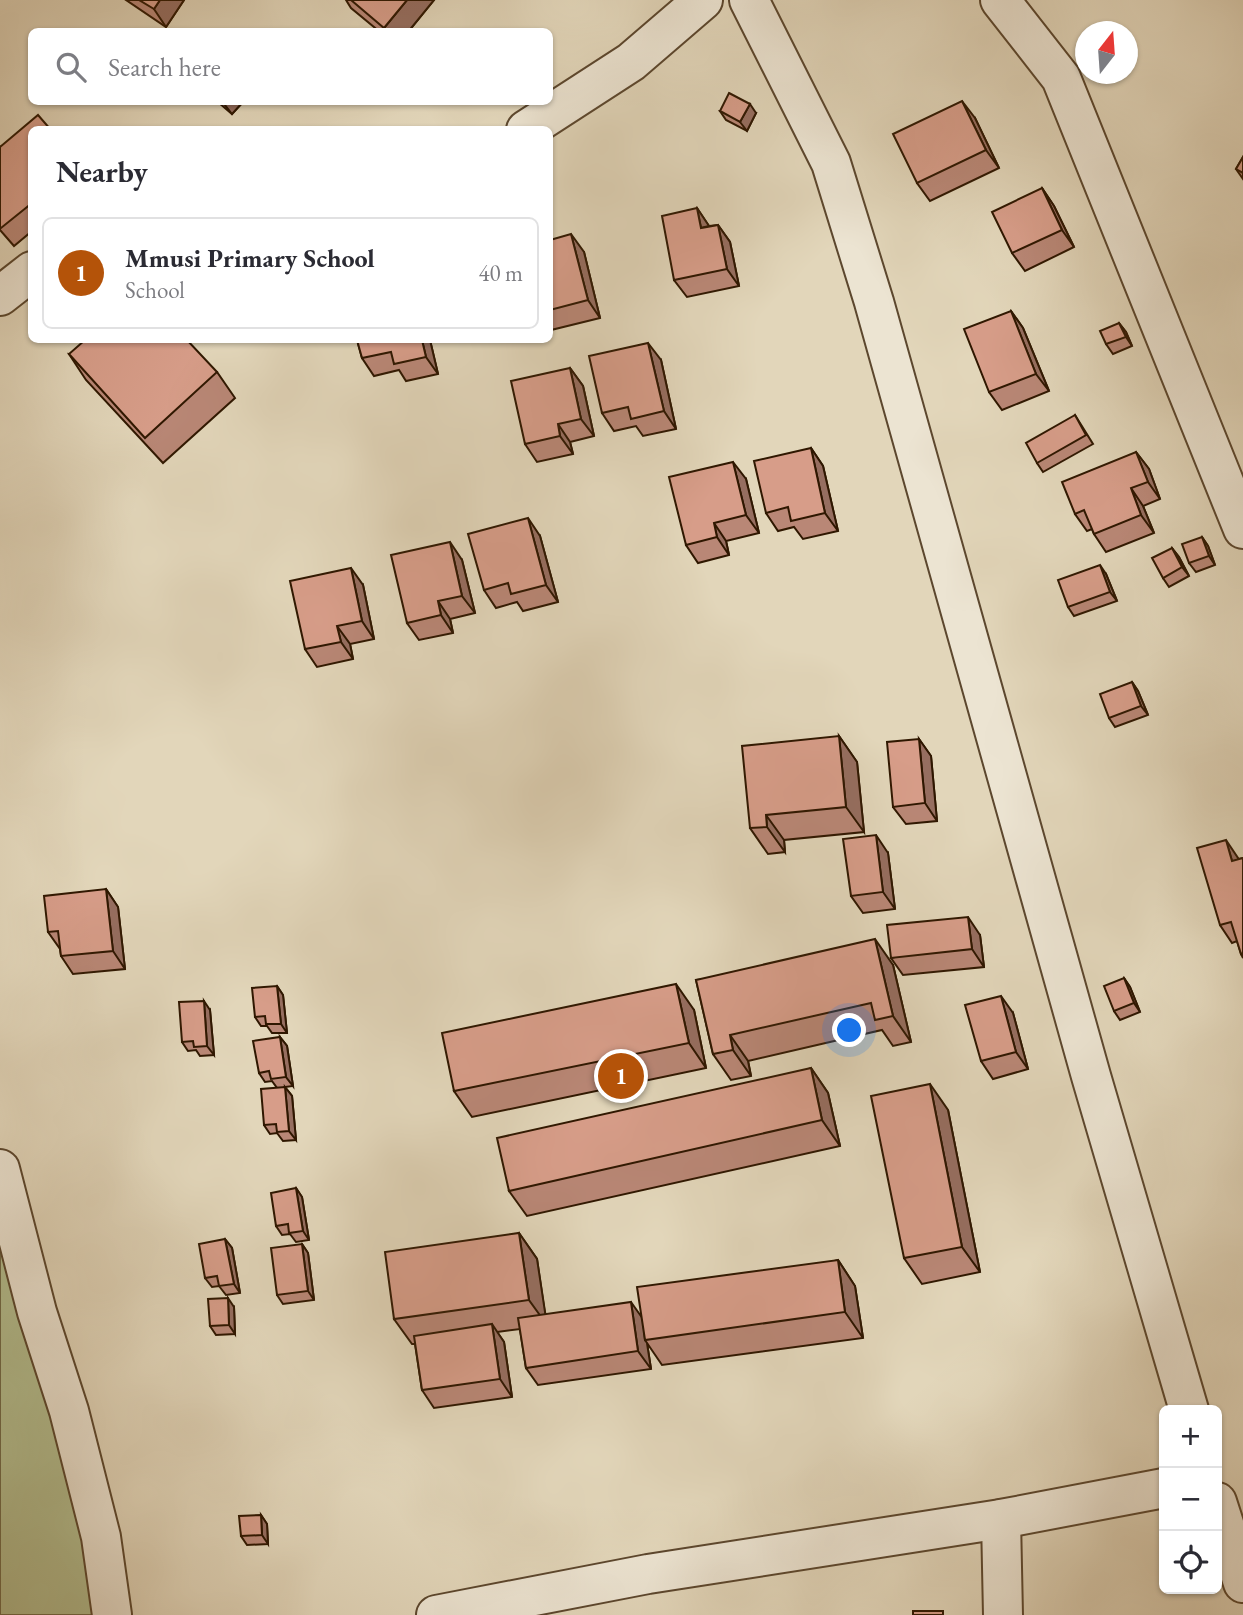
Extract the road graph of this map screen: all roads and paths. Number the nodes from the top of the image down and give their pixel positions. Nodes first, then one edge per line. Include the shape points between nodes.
1 (704, 0) edge
2 (749, 0) edge
3 (1000, 0) edge
4 (532, 126) edge
5 (28, 274) edge
6 (0, 296) edge
7 (1243, 529) edge
8 (0, 1169) edge
9 (1188, 1405) edge
10 (1159, 1489) edge
11 (1001, 1518) junction
12 (1222, 1518) edge
13 (1243, 1583) edge
14 (119, 1614) edge
15 (436, 1615) edge
16 (1003, 1615) edge

1 - 4 street via 631,62
2 - 9 street via 831,163
3 - 7 street via 1062,78
5 - 6 street
8 - 14 street via 69,1411
10 - 11 street
11 - 15 street via 648,1574
11 - 16 street
12 - 13 street

